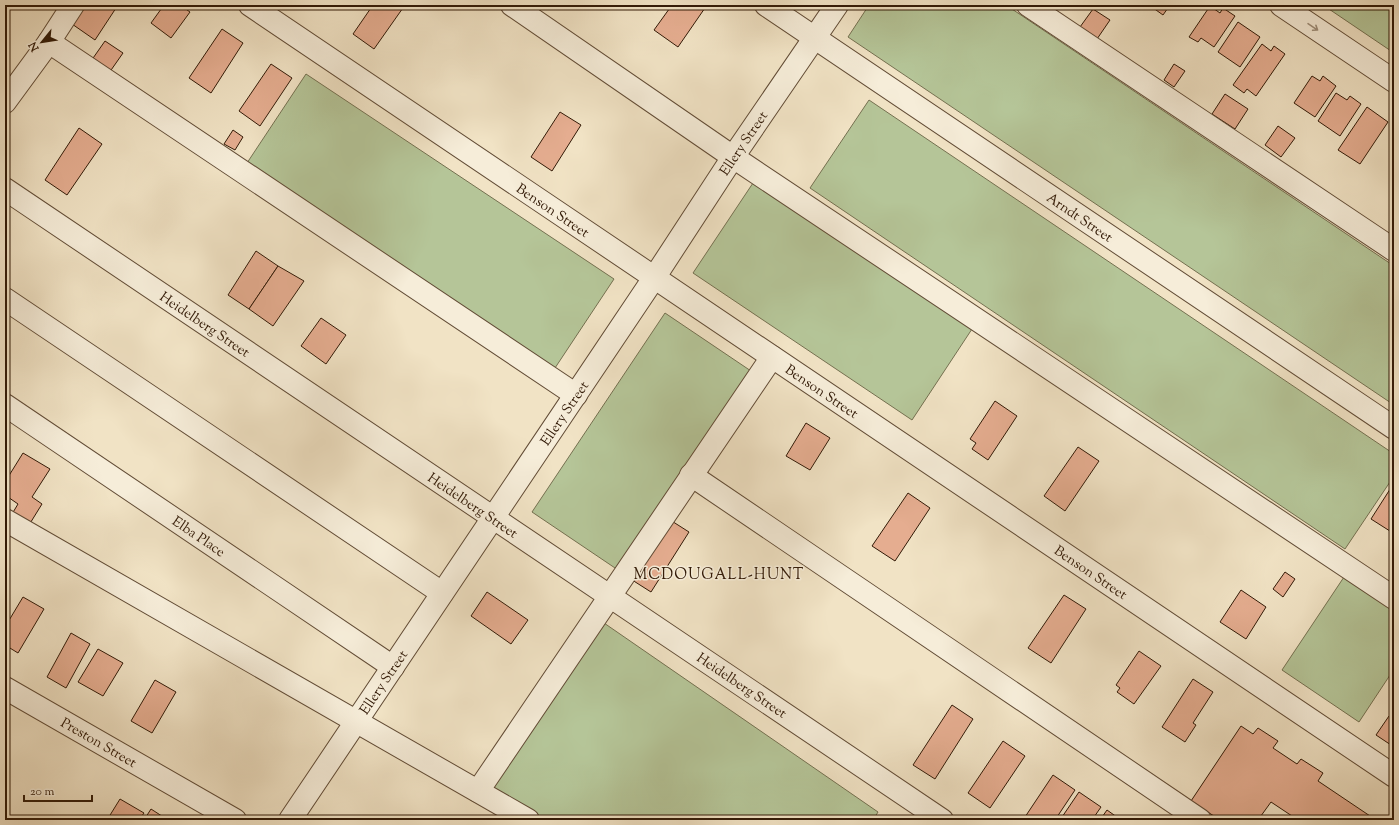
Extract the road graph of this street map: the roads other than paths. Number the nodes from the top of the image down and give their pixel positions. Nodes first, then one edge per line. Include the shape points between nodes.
1 (73, 5) edge
2 (250, 5) edge
3 (512, 5) edge
4 (766, 5) edge
5 (837, 5) edge
6 (1028, 5) edge
7 (1281, 5) edge
8 (815, 38) junction
9 (48, 42) junction
10 (1394, 81) edge
11 (5, 102) edge
12 (733, 158) junction
13 (5, 189) edge
14 (1394, 250) edge
15 (654, 278) junction
16 (5, 299) edge
17 (772, 357) junction
18 (576, 395) junction
19 (5, 405) edge
20 (1394, 428) edge
21 (691, 475) junction
22 (493, 518) junction
23 (5, 520) edge
24 (442, 593) junction
25 (609, 596) junction
26 (1394, 598) edge
27 (393, 667) junction
28 (5, 688) edge
29 (357, 721) junction
30 (1394, 776) edge
31 (478, 791) junction
32 (235, 820) edge
33 (290, 820) edge
34 (528, 820) edge
35 (942, 820) edge
36 (1200, 820) edge

1 - 9 street
2 - 15 street, Benson Street
3 - 12 street
4 - 8 street, Arndt Street
5 - 8 street, Ellery Street
6 - 14 street
7 -> 10 street
8 - 12 street, Ellery Street
8 - 20 street, Arndt Street
9 - 11 street
9 - 18 street
12 - 15 street, Ellery Street
12 - 26 street
13 - 22 street, Heidelberg Street
15 - 17 street, Benson Street
15 - 18 street, Ellery Street
16 - 24 street
17 - 21 street
17 - 30 street, Benson Street
18 - 22 street, Ellery Street
19 - 27 street, Elba Place
21 - 25 street
21 - 36 street
22 - 24 street, Ellery Street
22 - 25 street, Heidelberg Street
23 - 29 street
24 - 27 street, Ellery Street
25 - 31 street
25 - 35 street, Heidelberg Street
27 - 29 street, Ellery Street
28 - 32 street, Preston Street
29 - 31 street
29 - 33 street, Ellery Street
31 - 34 street

